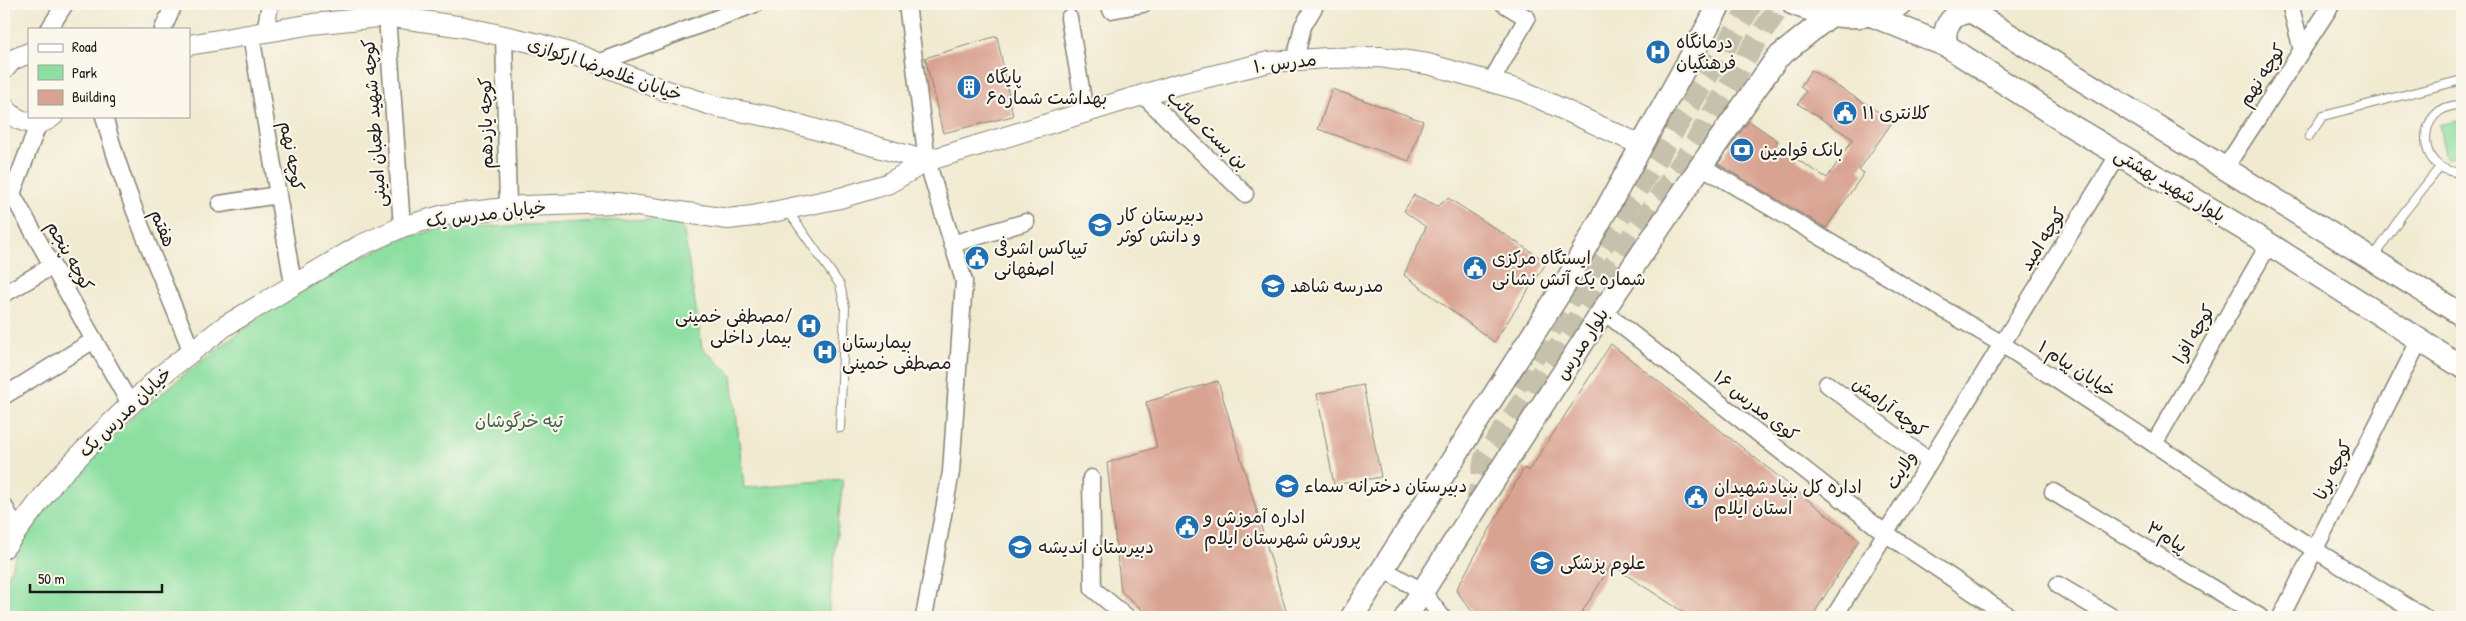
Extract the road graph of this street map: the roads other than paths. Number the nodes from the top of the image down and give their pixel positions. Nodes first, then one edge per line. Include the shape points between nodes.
1 (65, 4) edge
2 (174, 4) edge
3 (270, 4) edge
4 (755, 4) edge
5 (906, 4) edge
6 (1142, 4) edge
7 (1316, 4) edge
8 (1504, 4) edge
9 (1720, 4) edge
10 (1794, 4) edge
11 (1900, 4) edge
12 (2290, 4) edge
13 (2332, 4) edge
14 (1967, 8) edge
15 (392, 10) edge
16 (1111, 10) dead end
17 (360, 12) edge
18 (1830, 15) junction
19 (1871, 15) junction
20 (1069, 18) dead end
21 (50, 28) edge
22 (163, 28) edge
23 (258, 34) junction
24 (504, 36) junction
25 (190, 46) edge
26 (1947, 46) junction
27 (2302, 50) junction
28 (1295, 60) junction
29 (598, 63) junction
30 (2462, 80) edge
31 (1491, 82) junction
32 (1143, 95) junction
33 (4, 106) edge
34 (2462, 106) edge
35 (1085, 112) junction
36 (105, 118) edge
37 (46, 119) edge
38 (2309, 136) dead end
39 (1642, 145) junction
40 (2119, 154) junction
41 (926, 161) junction
42 (1701, 166) junction
43 (2440, 167) junction
44 (2225, 168) junction
45 (2462, 172) edge
46 (1244, 194) dead end
47 (278, 195) junction
48 (220, 204) dead end
49 (508, 208) junction
50 (786, 209) junction
51 (1026, 222) dead end
52 (402, 227) junction
53 (952, 244) junction
54 (2269, 244) junction
55 (2372, 260) junction
56 (52, 266) junction
57 (293, 284) junction
58 (4, 294) edge
59 (1603, 311) junction
60 (2462, 315) edge
61 (94, 340) junction
62 (2419, 341) junction
63 (2002, 344) junction
64 (192, 352) junction
65 (2462, 367) edge
66 (1827, 384) dead end
67 (4, 396) edge
68 (130, 404) junction
69 (840, 428) dead end
70 (2154, 444) junction
71 (1929, 462) junction
72 (1091, 478) dead end
73 (2053, 492) dead end
74 (4, 506) edge
75 (17, 530) junction
76 (1885, 534) junction
77 (4, 548) edge
78 (2315, 550) junction
79 (1381, 568) junction
80 (2058, 585) dead end
81 (1422, 591) junction
82 (924, 617) edge
83 (1127, 617) edge
84 (1352, 617) edge
85 (1406, 617) edge
86 (1442, 617) edge
87 (1834, 617) edge
88 (2010, 617) edge
89 (2112, 617) edge
90 (2260, 617) edge
91 (2281, 617) edge
92 (2424, 617) edge

1 - 21 street
2 - 22 street
3 - 23 street, کوچه نهم
4 - 29 street
5 - 41 street
6 - 16 street
7 - 28 street via 1302,26
8 - 31 street via 1527,18
9 - 39 main road
10 - 18 main road
11 - 19 main road
12 - 27 street
13 - 27 street, کوچه نهم
14 - 26 main road via 1950,20 1945,32
14 - 44 main road
15 - 17 street, خیابان غلامرضا ارکوازی
15 - 24 street, خیابان غلامرضا ارکوازی
15 - 52 street, کوچه شهید طعبان امینی
17 - 23 street, خیابان غلامرضا ارکوازی
18 - 19 main road
18 - 42 main road, بلوار مدرس via 1777,58
19 - 26 main road, بلوار شهید بهشتی
20 - 35 street
23 - 25 street, خیابان غلامرضا ارکوازی
23 - 47 street, کوچه نهم
24 - 29 street, خیابان غلامرضا ارکوازی
24 - 49 street, کوچه یازدهم
26 - 40 main road, بلوار شهید بهشتی
27 - 44 street, کوچه نهم
28 - 31 street, مدرس ۱۰ via 1380,57 1428,64
28 - 32 street, مدرس ۱۰ via 1269,62
29 - 41 street, خیابان غلامرضا ارکوازی via 658,88 718,107 772,117
30 - 38 lane via 2324,116
31 - 39 street, مدرس ۱۰ via 1523,91
32 - 35 street, مدرس ۱۰
32 - 46 street, بن بست صائب
33 - 37 street via 21,121
34 - 43 lane via 2443,109 2428,125 2426,148
35 - 41 street, مدرس ۱۰
36 - 64 street, هفتم via 132,204
37 - 56 street, کوچه پنجم via 12,194
39 - 79 main road via 1564,286
40 - 54 main road, بلوار شهید بهشتی
40 - 63 street, کوچه امید
41 - 50 street, خیابان مدرس یک via 886,184
41 - 53 street
42 - 59 main road, بلوار مدرس
42 - 63 street, خیابان پیام ۱
43 - 45 lane via 2450,172
43 - 55 lane
44 - 55 main road
47 - 48 street
47 - 57 street, کوچه نهم
49 - 50 street, خیابان مدرس یک via 617,203 728,219
49 - 52 street, خیابان مدرس یک via 444,215
50 - 69 lane via 840,285 845,307
51 - 53 street
52 - 57 street, خیابان مدرس یک via 359,246
53 - 82 street via 964,281 951,472
54 - 62 main road, بلوار شهید بهشتی
54 - 70 street, کوچه افرا
55 - 60 main road
56 - 58 street
56 - 61 street, کوچه پنجم
57 - 64 street, خیابان مدرس یک via 225,326
59 - 76 street, کوی مدرس ۱۶
59 - 81 main road, بلوار مدرس
61 - 67 street
61 - 68 street, کوچه پنجم
62 - 65 main road, بلوار شهید بهشتی
62 - 78 street, کوچه برنا
63 - 70 street, خیابان پیام ۱
63 - 71 street, ولایت
64 - 68 street, خیابان مدرس یک
66 - 71 street, کوچه آرامش
68 - 75 street, خیابان مدرس یک via 55,482
70 - 78 street, خیابان پیام ۱
71 - 76 street, ولایت
72 - 83 street via 1093,589
73 - 90 street, پیام۳
74 - 75 street
75 - 77 street, خیابان مدرس یک
76 - 87 street, ولایت
76 - 88 street, کوی مدرس ۱۶
78 - 91 street, کوچه برنا
78 - 92 street, خیابان پیام ۱
79 - 81 street
79 - 84 main road
80 - 89 street
81 - 85 main road, بلوار مدرس
81 - 86 street

